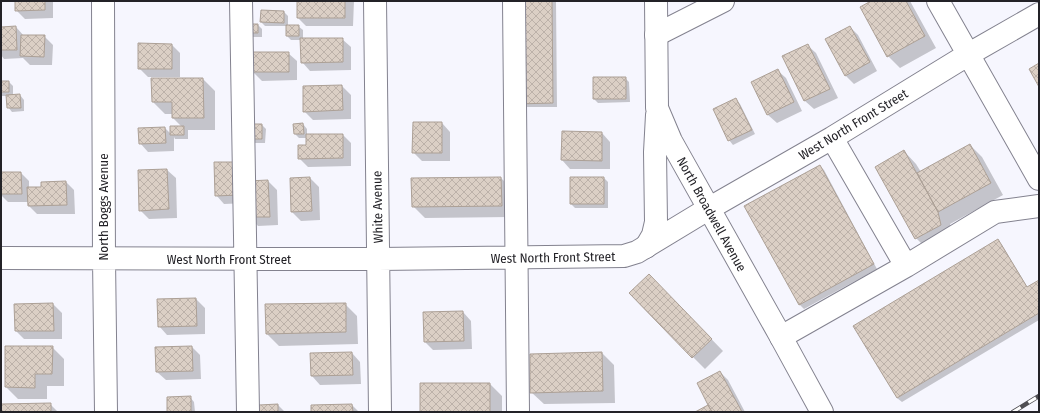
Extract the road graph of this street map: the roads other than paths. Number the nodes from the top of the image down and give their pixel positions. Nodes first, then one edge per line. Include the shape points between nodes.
1 (103, 1) edge
2 (241, 1) edge
3 (375, 1) edge
4 (514, 1) edge
5 (656, 1) edge
6 (723, 1) edge
7 (938, 1) edge
8 (1039, 14) edge
9 (656, 35) junction
10 (969, 54) junction
11 (657, 108) junction
12 (832, 138) junction
13 (1039, 179) edge
14 (1039, 206) edge
15 (708, 209) junction
16 (646, 247) junction
17 (516, 257) junction
18 (1, 258) edge
19 (104, 258) junction
20 (246, 259) junction
21 (378, 259) junction
22 (906, 266) junction
23 (781, 337) junction
24 (106, 412) edge
25 (248, 412) edge
26 (380, 412) edge
27 (518, 412) edge
28 (822, 412) edge

1 - 19 street, North Boggs Avenue
2 - 20 street
3 - 21 street, White Avenue
4 - 17 street
5 - 9 street, North Broadwell Avenue
6 - 9 street
7 - 10 street
8 - 10 street, West North Front Street
9 - 11 street, North Broadwell Avenue
10 - 12 street, West North Front Street
10 - 13 street
11 - 15 street, North Broadwell Avenue via 671,141
11 - 16 street via 656,222 653,235
12 - 15 street, West North Front Street
12 - 22 street
14 - 22 street via 995,212
15 - 16 street, West North Front Street
15 - 23 street, North Broadwell Avenue
16 - 17 street, West North Front Street via 624,256
17 - 21 street, West North Front Street
17 - 27 street
18 - 19 street, West North Front Street
19 - 20 street, West North Front Street
19 - 24 street, North Boggs Avenue
20 - 21 street, West North Front Street
20 - 25 street
21 - 26 street, White Avenue
22 - 23 street
23 - 28 street, North Broadwell Avenue

